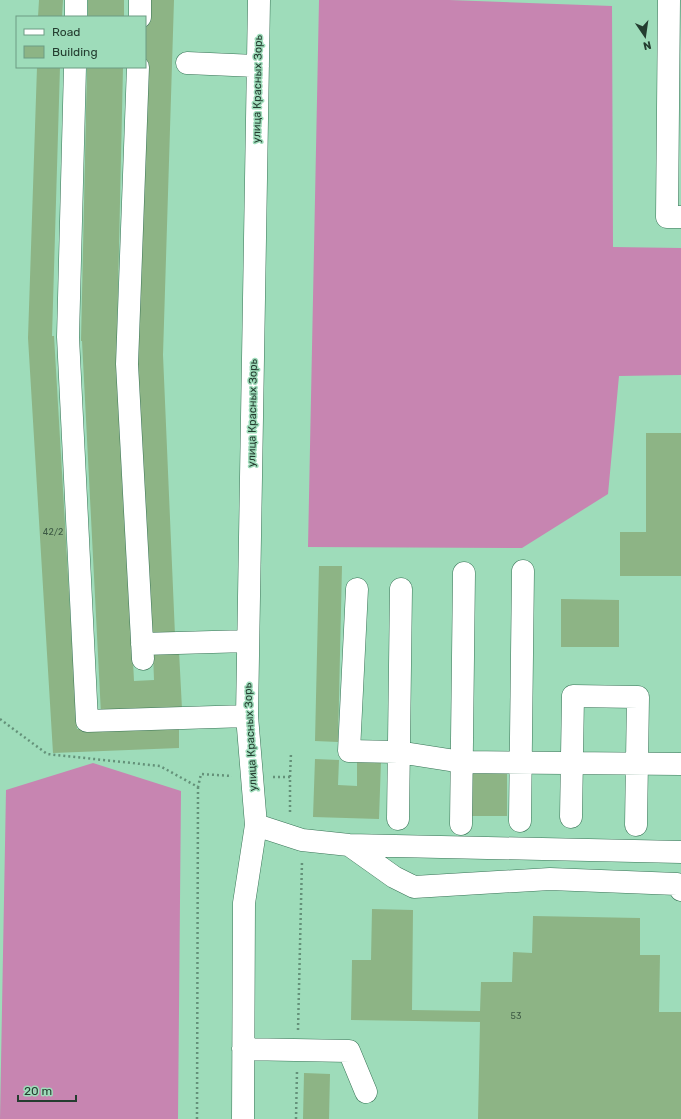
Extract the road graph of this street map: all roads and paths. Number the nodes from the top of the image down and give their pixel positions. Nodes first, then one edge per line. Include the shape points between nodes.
1 (76, 0) edge
2 (140, 0) edge
3 (258, 0) edge
4 (669, 0) edge
5 (76, 16) edge
6 (140, 16) edge
7 (187, 63) dead end
8 (258, 66) junction
9 (75, 68) edge
10 (138, 68) edge
11 (681, 217) edge
12 (523, 572) dead end
13 (464, 573) dead end
14 (357, 589) dead end
15 (401, 589) dead end
16 (248, 641) junction
17 (247, 716) junction
18 (0, 719) edge
19 (398, 752) junction
20 (292, 753) dead end
21 (462, 762) junction
22 (520, 762) junction
23 (572, 763) junction
24 (637, 764) junction
25 (681, 764) edge
26 (251, 777) junction
27 (290, 777) junction
28 (198, 787) junction
29 (571, 817) dead end
30 (398, 819) dead end
31 (520, 821) dead end
32 (461, 824) dead end
33 (256, 825) junction
34 (636, 825) dead end
35 (302, 840) junction
36 (349, 845) junction
37 (681, 852) edge
38 (681, 890) edge
39 (298, 1031) dead end
40 (243, 1049) junction
41 (297, 1063) dead end
42 (366, 1092) dead end
43 (197, 1119) edge
44 (243, 1119) edge
45 (296, 1119) edge

1 - 5 street
2 - 6 street
3 - 8 street, улица Красных Зорь
4 - 11 street via 667,217
7 - 8 street
8 - 16 street, улица Красных Зорь
9 - 17 street via 68,337 87,721
10 - 16 street via 127,364 142,652
12 - 22 street
13 - 21 street
14 - 19 street via 349,751
15 - 19 street
16 - 17 street, улица Красных Зорь
17 - 26 street, улица Красных Зорь
18 - 28 path via 47,754 160,766
19 - 21 street
19 - 30 street
20 - 27 path
21 - 22 street
21 - 32 street
22 - 23 street
22 - 31 street
23 - 24 street
23 - 24 street via 572,696 630,696 638,697
23 - 29 street
24 - 25 street
24 - 34 street
26 - 27 path
26 - 28 path via 201,774
26 - 33 street, улица Красных Зорь
27 - 35 path via 290,816 301,818
28 - 43 path
33 - 35 street
33 - 40 street, улица Красных Зорь via 244,903
35 - 36 street
35 - 39 path
36 - 37 street
36 - 38 street via 394,877 414,887 550,879 677,884
40 - 42 street via 349,1051
40 - 44 street, улица Красных Зорь
41 - 45 path

